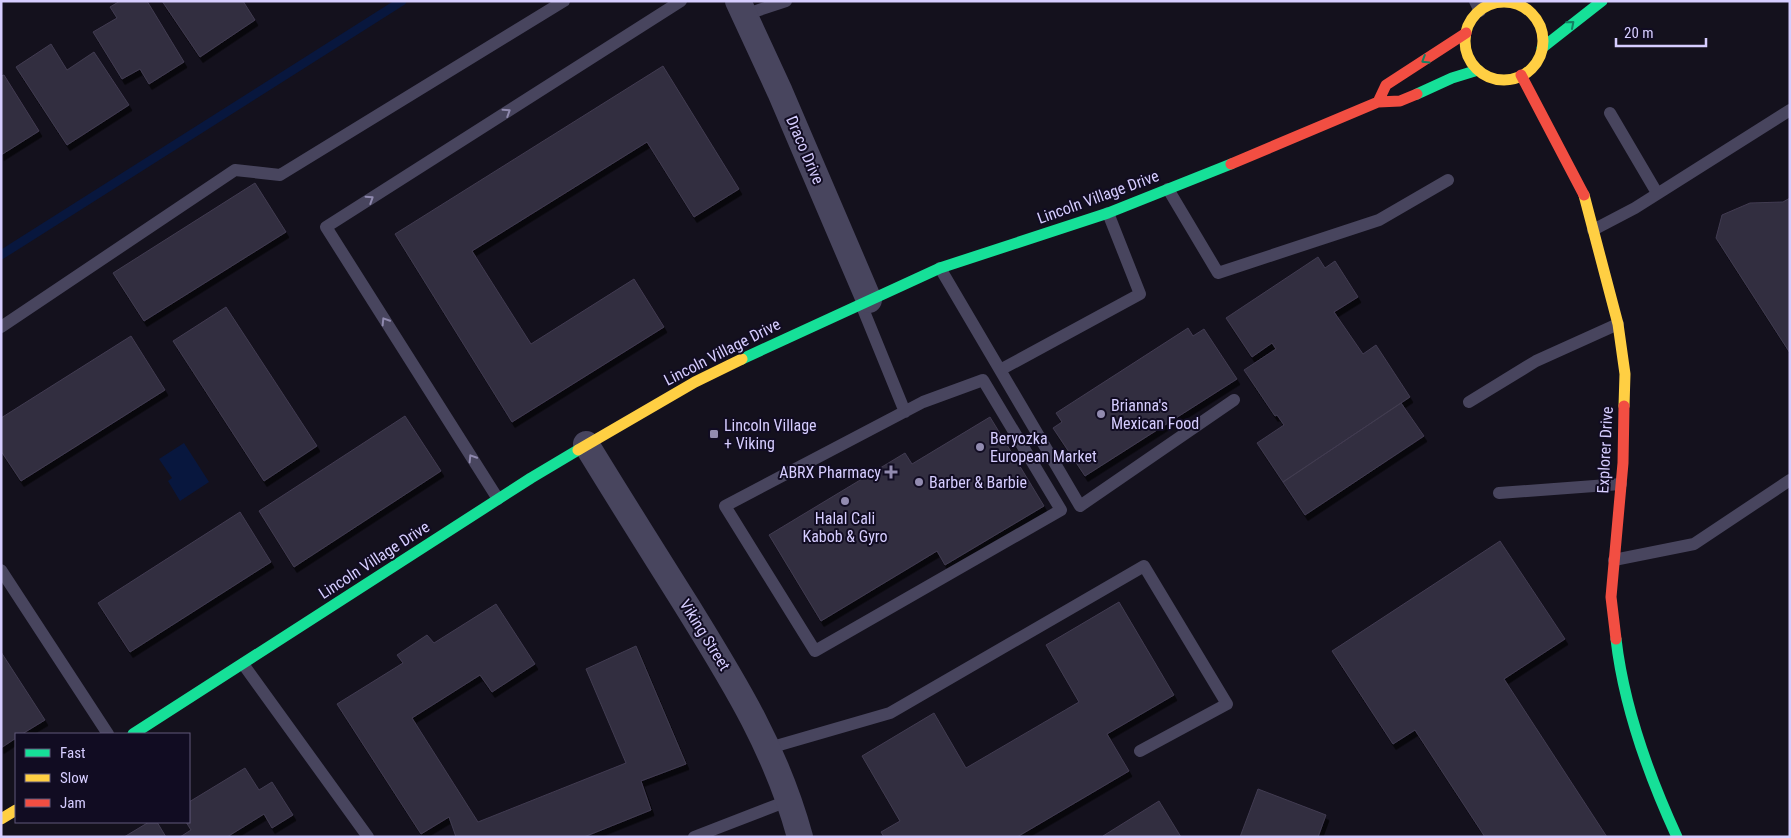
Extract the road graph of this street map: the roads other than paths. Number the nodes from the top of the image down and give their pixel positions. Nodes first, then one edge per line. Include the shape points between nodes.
1 (564, 1) edge
2 (681, 1) edge
3 (786, 1) edge
4 (1538, 1) edge
5 (1602, 1) edge
6 (1477, 6) edge
7 (741, 8) edge
8 (1524, 8) junction
9 (1466, 33) junction
10 (1542, 48) junction
11 (1478, 70) junction
12 (1521, 75) junction
13 (1378, 102) junction
14 (1790, 110) edge
15 (1610, 113) dead end
16 (1448, 180) dead end
17 (1168, 189) junction
18 (1657, 193) junction
19 (1108, 213) junction
20 (1593, 230) junction
21 (940, 268) junction
22 (865, 302) junction
23 (1618, 324) junction
24 (1, 327) edge
25 (1000, 370) junction
26 (1234, 400) dead end
27 (1469, 402) dead end
28 (905, 412) junction
29 (586, 444) junction
30 (1790, 480) edge
31 (1621, 484) junction
32 (1499, 493) dead end
33 (498, 499) junction
34 (1614, 560) junction
35 (1, 570) edge
36 (243, 664) junction
37 (107, 733) edge
38 (135, 733) edge
39 (769, 748) junction
40 (1140, 751) dead end
41 (790, 800) junction
42 (15, 811) edge
43 (1, 819) edge
44 (368, 837) edge
45 (694, 837) edge
46 (800, 837) edge
47 (1677, 837) edge

1 - 24 lane via 280,175 235,170
33 -> 2 lane via 326,227
3 - 7 lane
4 - 8 street
10 -> 5 street
6 - 8 street via 1505,2
6 - 9 street
7 - 22 street, Draco Drive via 780,92
8 - 10 street via 1538,22 1543,35
9 - 11 street via 1466,47
9 -> 13 street via 1386,85
10 - 12 street via 1537,61
11 - 12 street via 1503,80
11 - 13 street, Lincoln Village Drive via 1400,101
12 - 20 street, Explorer Drive via 1587,201
13 - 17 street, Lincoln Village Drive
14 - 18 lane
15 - 18 lane
16 - 17 lane via 1379,220 1218,274
17 - 19 street, Lincoln Village Drive
18 - 20 lane via 1620,218
19 - 21 street, Lincoln Village Drive
19 - 25 lane via 1140,294
20 - 23 street, Explorer Drive
21 - 22 street, Lincoln Village Drive
21 - 25 lane
22 - 28 lane
22 - 29 street, Lincoln Village Drive via 696,382
23 - 27 lane via 1536,361
23 - 31 street, Explorer Drive via 1625,374
25 - 26 lane via 1080,506
28 - 28 lane via 725,506 815,651 1061,510 983,380
29 - 33 street, Lincoln Village Drive
29 - 39 street, Viking Street via 737,687
30 - 34 lane via 1694,544
31 - 32 lane
31 - 34 street, Explorer Drive
33 - 36 street, Lincoln Village Drive
34 - 47 street, Explorer Drive via 1611,597 1619,665 1635,732
35 - 37 lane
36 - 38 street, Lincoln Village Drive
36 - 44 lane
39 - 40 lane via 890,713 1144,566 1228,704
39 - 41 street, Viking Street
41 - 45 lane
41 - 46 street, Viking Street
42 - 43 street

